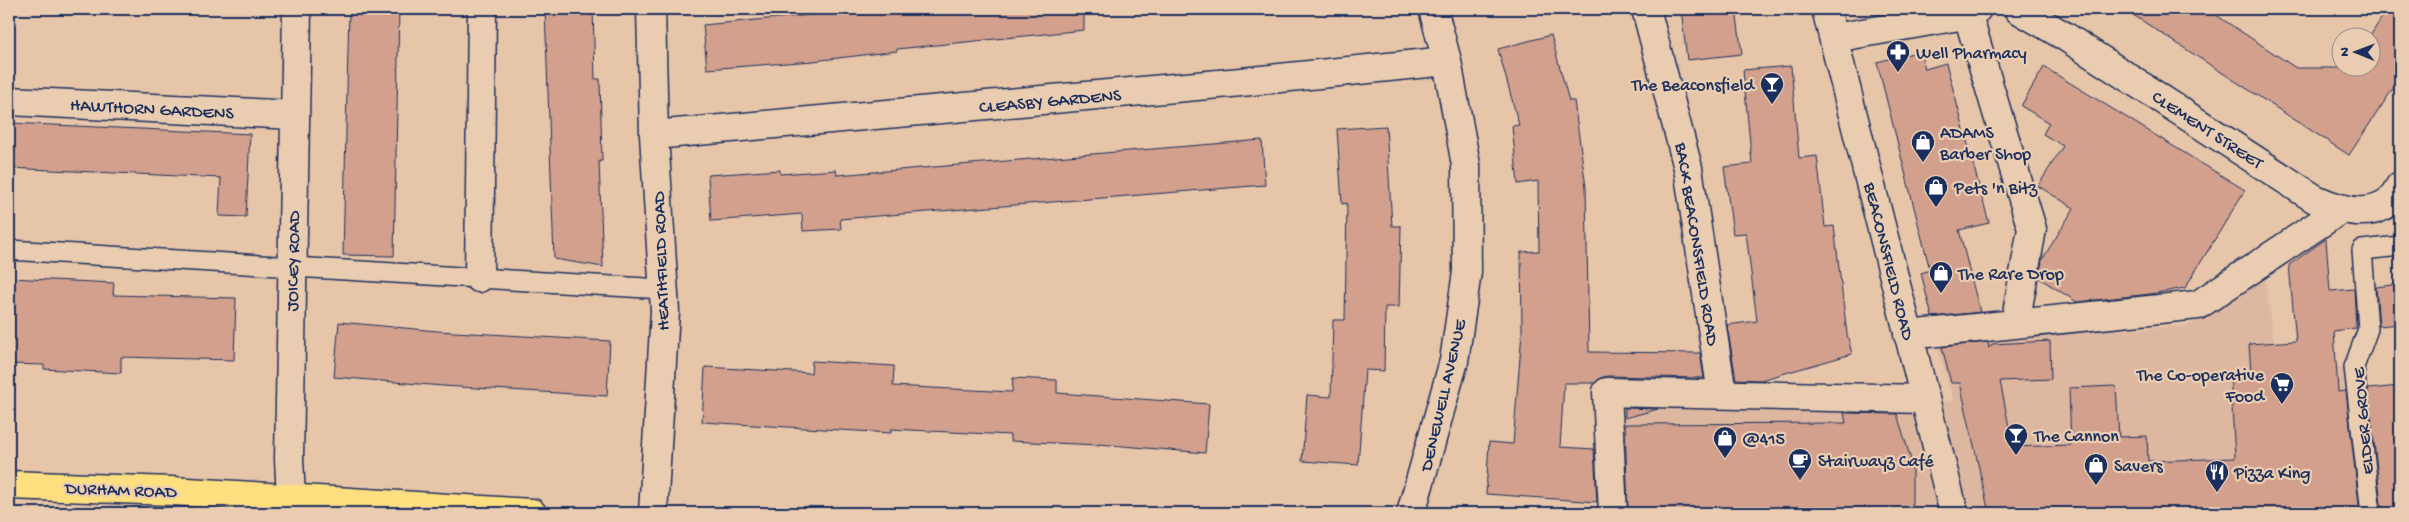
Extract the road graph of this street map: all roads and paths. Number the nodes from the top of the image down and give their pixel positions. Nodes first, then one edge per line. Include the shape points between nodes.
1 (297, 9) edge
2 (482, 9) edge
3 (651, 9) edge
4 (1433, 9) edge
5 (1646, 9) edge
6 (1826, 9) edge
7 (2018, 9) edge
8 (1970, 10) edge
9 (1834, 38) junction
10 (1446, 61) junction
11 (9, 101) edge
12 (295, 115) junction
13 (654, 135) junction
14 (2400, 186) edge
15 (2340, 210) junction
16 (2400, 246) edge
17 (9, 250) edge
18 (292, 266) junction
19 (479, 278) junction
20 (663, 289) junction
21 (2015, 324) junction
22 (1908, 335) junction
23 (1722, 394) junction
24 (1925, 399) junction
25 (9, 485) edge
26 (292, 506) edge
27 (532, 513) edge
28 (652, 513) edge
29 (1412, 513) edge
30 (1613, 513) edge
31 (1954, 513) edge
32 (2371, 513) edge

1 - 12 street, JOICEY ROAD
2 - 19 street
3 - 13 street, HEATHFIELD ROAD
4 - 10 street, DENEWELL AVENUE
5 - 23 street, BACK BEACONSFIELD ROAD via 1688,168
6 - 9 street, BEACONSFIELD ROAD
7 - 15 street, CLEMENT STREET via 2315,199
8 - 9 street via 1959,16
8 - 21 street via 2032,229
9 - 22 street, BEACONSFIELD ROAD
10 - 13 street, CLEASBY GARDENS
10 - 29 street, DENEWELL AVENUE via 1466,165 1467,272 1454,361
11 - 12 street, HAWTHORN GARDENS
12 - 18 street, JOICEY ROAD
13 - 20 street, HEATHFIELD ROAD
14 - 15 street, CLEMENT STREET via 2386,205 2368,210
15 - 21 street via 2198,305
16 - 32 lane, ELDER GROVE via 2362,250 2368,329 2354,366
17 - 18 lane
18 - 19 lane
18 - 26 street, JOICEY ROAD via 289,460
19 - 20 lane
20 - 28 street, HEATHFIELD ROAD via 665,311
21 - 22 street
22 - 24 street, BEACONSFIELD ROAD
23 - 24 street
23 - 30 street via 1608,392
24 - 31 street, BEACONSFIELD ROAD
25 - 26 main road, DURHAM ROAD via 171,491
26 - 27 main road, DURHAM ROAD

